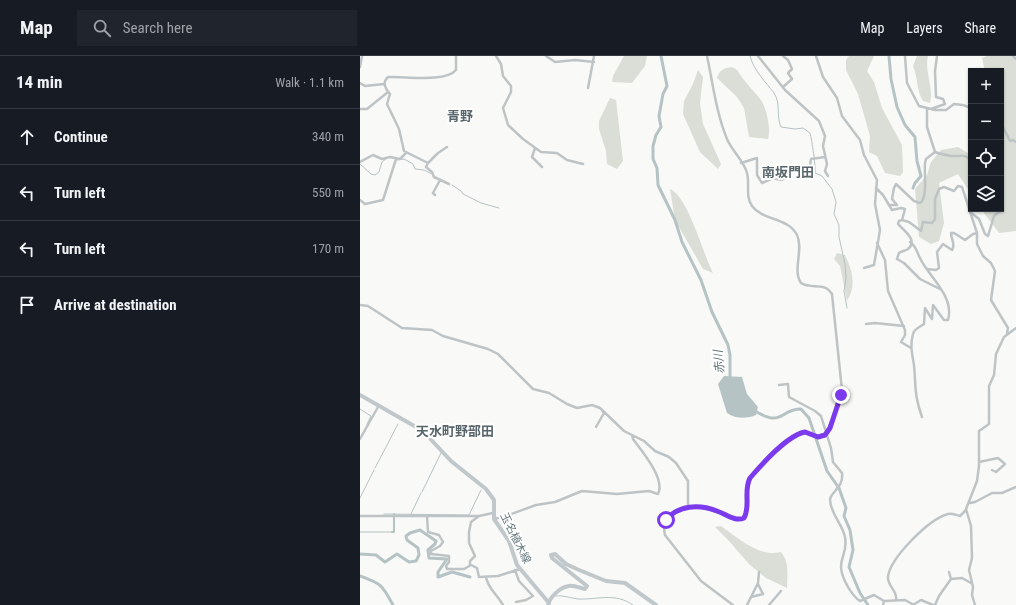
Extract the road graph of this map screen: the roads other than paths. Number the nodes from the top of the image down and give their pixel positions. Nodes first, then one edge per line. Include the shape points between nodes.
1 (362, 56) edge
2 (456, 56) edge
3 (496, 56) edge
4 (546, 56) edge
5 (594, 56) edge
6 (706, 56) edge
7 (758, 56) edge
8 (779, 56) edge
9 (783, 56) edge
10 (816, 56) edge
11 (905, 56) edge
12 (937, 56) edge
13 (1013, 56) edge
14 (1016, 59) edge
15 (594, 62) junction
16 (360, 66) edge
17 (360, 83) edge
18 (384, 84) junction
19 (783, 87) junction
20 (588, 88) dead end
21 (388, 92) junction
22 (968, 107) edge
23 (360, 109) edge
24 (927, 109) junction
25 (931, 109) junction
26 (1004, 129) edge
27 (1016, 142) edge
28 (447, 147) dead end
29 (535, 148) junction
30 (935, 152) junction
31 (406, 153) junction
32 (825, 158) junction
33 (968, 158) edge
34 (396, 159) junction
35 (360, 162) edge
36 (428, 163) junction
37 (742, 163) junction
38 (583, 164) dead end
39 (542, 167) dead end
40 (828, 176) dead end
41 (440, 180) junction
42 (449, 184) dead end
43 (876, 188) junction
44 (435, 195) dead end
45 (360, 200) edge
46 (889, 205) junction
47 (968, 206) edge
48 (970, 212) edge
49 (971, 212) edge
50 (996, 212) edge
51 (902, 220) junction
52 (977, 233) junction
53 (910, 242) junction
54 (877, 243) junction
55 (864, 268) dead end
56 (927, 269) junction
57 (941, 290) junction
58 (360, 305) edge
59 (866, 324) dead end
60 (904, 326) junction
61 (1016, 328) edge
62 (1007, 334) junction
63 (911, 348) junction
64 (779, 385) dead end
65 (360, 396) edge
66 (378, 407) junction
67 (602, 409) junction
68 (922, 416) dead end
69 (360, 427) edge
70 (596, 427) dead end
71 (365, 429) junction
72 (826, 433) junction
73 (632, 435) junction
74 (360, 440) edge
75 (979, 462) junction
76 (992, 470) dead end
77 (1016, 487) edge
78 (970, 503) junction
79 (688, 507) junction
80 (966, 509) junction
81 (493, 513) junction
82 (360, 516) edge
83 (426, 516) junction
84 (479, 516) junction
85 (494, 519) junction
86 (470, 565) junction
87 (518, 569) junction
88 (759, 572) dead end
89 (949, 572) dead end
90 (486, 577) junction
91 (951, 578) junction
92 (971, 583) junction
93 (758, 584) junction
94 (536, 589) junction
95 (530, 592) junction
96 (781, 592) dead end
97 (751, 598) junction
98 (896, 600) junction
99 (884, 601) junction
100 (516, 602) dead end
101 (548, 604) edge
102 (503, 605) edge
103 (656, 605) edge
104 (733, 605) edge
105 (747, 605) edge
106 (769, 605) edge
107 (883, 605) edge
108 (914, 605) edge
109 (934, 605) edge
110 (975, 605) edge

1 - 16 street
2 - 18 street via 456,70 450,74 427,79 388,77
3 - 29 street via 501,64 502,76 511,86 511,92 503,105 504,117 509,126
4 - 15 street via 555,62
5 - 15 street
6 - 37 street via 715,103 725,136
7 - 19 street
8 - 9 street
9 - 19 street via 792,69 788,74 792,80
10 - 43 street via 823,77 837,98 842,116 860,140 864,155 876,178
11 - 24 street via 909,86 917,104
12 - 25 street via 936,97 943,99 945,104
13 - 14 street
15 - 20 street
17 - 18 street via 365,86
18 - 21 street
19 - 32 street via 819,121 825,136
21 - 23 street via 367,109
21 - 31 street via 390,95 387,104 399,129
22 - 25 street via 954,104 946,110
24 - 25 street
24 - 30 street via 927,127
26 - 27 street via 1010,141
28 - 36 street
29 - 38 street
29 - 39 street via 532,157
30 - 33 street via 951,156 963,155
30 - 46 street via 925,163 923,201 914,201 896,184 892,199 898,205
31 - 34 street via 400,159
31 - 36 street
32 - 37 street via 811,159 812,166 796,166 788,177 781,180 773,178 762,183 758,176 757,158
32 - 40 street via 825,171
34 - 35 street via 390,156 382,159 373,155
34 - 45 street via 383,200 365,204
36 - 41 street via 426,167
37 - 72 street via 747,173 748,196 753,208 786,224 797,235 800,247 800,281 806,286 826,287 832,294 842,390 838,407
41 - 42 street
41 - 44 street via 435,188
43 - 46 street via 884,195
43 - 54 street via 875,204 880,230
46 - 51 street via 892,210 905,209
47 - 51 street via 960,186 954,191 941,187 935,199 934,221 923,222 921,231
48 - 52 street
49 - 50 street via 979,219 988,236
51 - 53 street via 898,224 910,235
52 - 56 street via 965,240 951,233 953,249 943,244 937,252 939,268
52 - 62 street via 977,244 995,271 990,298 1008,328
53 - 56 street via 918,250 919,257
53 - 57 street via 897,259 920,279
54 - 55 street via 874,265
54 - 60 street via 885,260 888,291
56 - 57 street
57 - 63 street via 947,306 948,320 944,320 932,305 932,319 925,308 924,324 914,332
58 - 67 street via 368,306 402,328 432,330 443,336 488,349 498,354 533,389 549,393 577,408 593,405
59 - 60 street
60 - 63 street via 902,344
61 - 62 street
62 - 75 street via 996,354 994,375 989,386 989,424 979,431
63 - 68 street via 916,401
64 - 72 street via 788,384 789,397 821,416
65 - 66 main road, 玉名植木線
66 - 71 street
66 - 81 main road, 玉名植木線 via 423,431 454,463 475,478 492,496
67 - 70 street via 604,413
67 - 73 street via 624,431
69 - 71 street
71 - 74 street
72 - 79 street via 820,437 805,432 796,435 753,474 747,486 747,512 744,518 738,520 717,510
72 - 99 street via 833,462 842,476 840,486 831,495 830,500 834,516 842,527 845,539 840,564 841,574 858,601 874,595
73 - 79 street via 672,460 683,472 689,484
73 - 85 street via 656,475 658,494 649,491 617,494 582,491 555,502 536,505
75 - 76 street via 998,458 1005,464 996,472
75 - 78 street via 977,481
77 - 78 street via 1002,493 992,493
78 - 80 street
79 - 104 street via 679,509 668,518 664,527 665,535 701,581
80 - 92 street via 970,526
80 - 98 street via 960,516 950,514 939,518 911,539 891,567 888,577 897,596
81 - 84 street
81 - 85 main road, 玉名植木線
82 - 83 street
83 - 84 street
83 - 86 street via 428,532 439,536 443,542 431,551 431,554 449,556 447,569 462,570
84 - 86 street via 472,522 469,532 469,543 476,556 470,561
85 - 87 main road, 玉名植木線 via 509,541
86 - 90 street via 477,568 479,577
87 - 90 street
87 - 94 main road, 玉名植木線
87 - 95 street via 519,581
88 - 93 street
89 - 91 street
90 - 102 street via 489,588
91 - 92 street via 962,578
91 - 109 street
92 - 110 street
93 - 97 street
93 - 97 street via 763,594
94 - 95 street
94 - 101 main road, 玉名植木線
95 - 100 street via 530,598
96 - 106 street
97 - 105 street
98 - 99 street
98 - 108 street via 908,601
99 - 107 street
101 - 103 main road, 玉名植木線 via 564,587 585,589 587,586 552,558 555,554 566,564 579,570 606,581 625,583
108 - 109 street via 921,600

